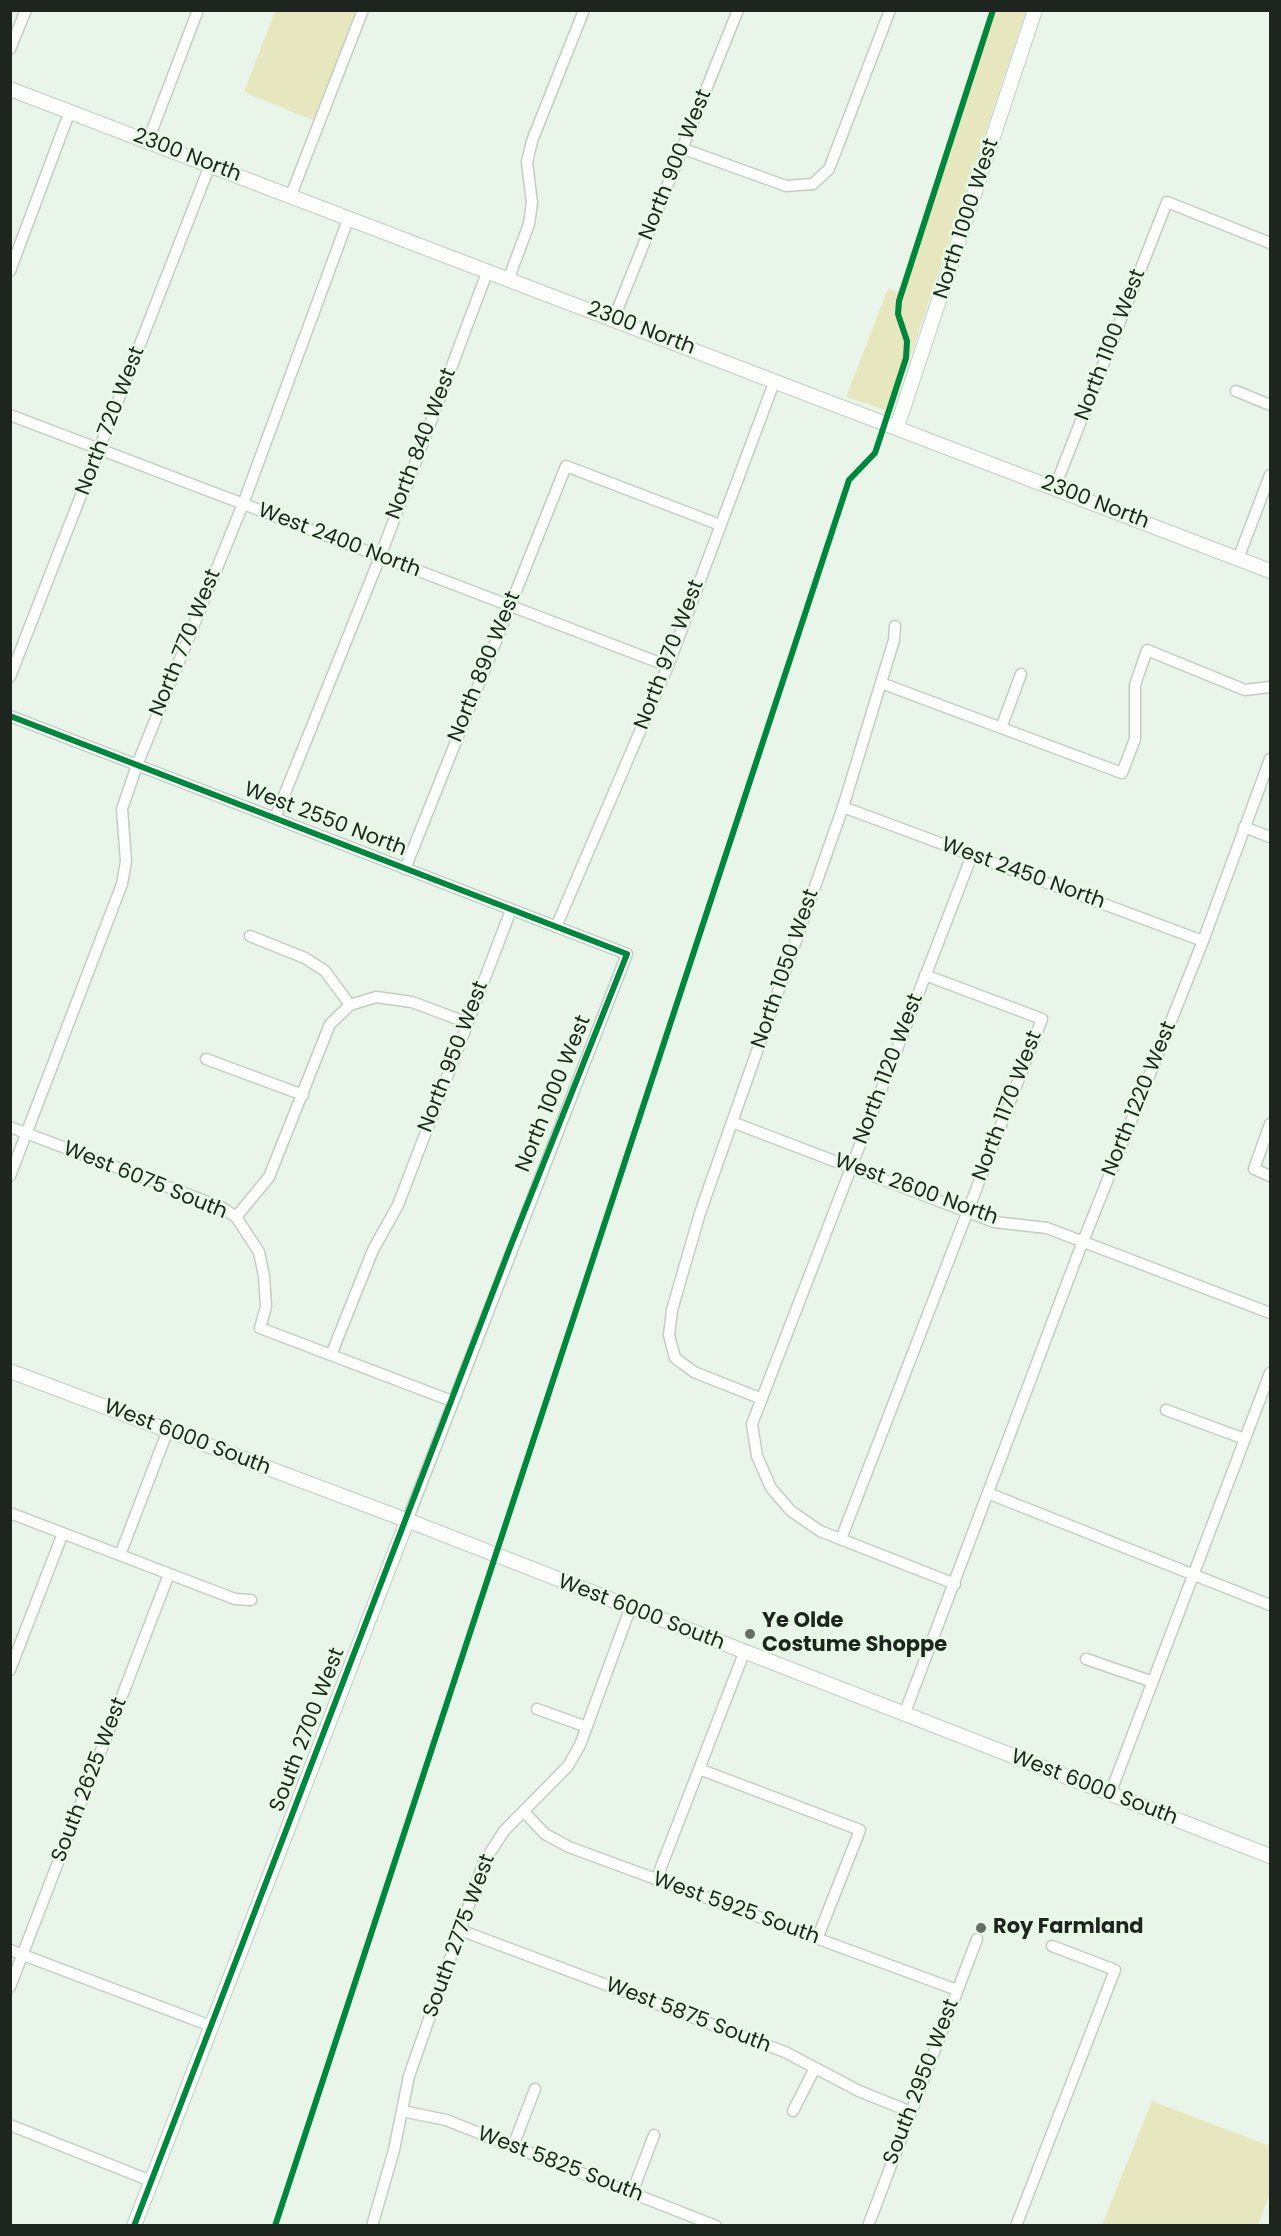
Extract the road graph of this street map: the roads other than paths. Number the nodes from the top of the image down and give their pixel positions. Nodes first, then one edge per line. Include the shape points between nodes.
1 (26, 10) edge
2 (363, 10) edge
3 (584, 10) edge
4 (738, 10) edge
5 (890, 10) edge
6 (1035, 10) edge
7 (196, 11) edge
8 (10, 50) edge
9 (10, 89) edge
10 (70, 111) junction
11 (148, 141) junction
12 (684, 149) junction
13 (210, 165) junction
14 (291, 195) junction
15 (349, 217) junction
16 (1270, 243) edge
17 (488, 270) junction
18 (10, 271) edge
19 (509, 278) junction
20 (614, 318) junction
21 (775, 380) junction
22 (1236, 391) dead end
23 (1270, 405) edge
24 (10, 415) edge
25 (897, 427) junction
26 (100, 449) junction
27 (1270, 475) edge
28 (1055, 487) junction
29 (243, 504) junction
30 (720, 525) junction
31 (380, 556) junction
32 (1238, 558) junction
33 (1270, 571) edge
34 (510, 606) junction
35 (895, 626) dead end
36 (668, 666) junction
37 (1021, 674) dead end
38 (10, 677) edge
39 (881, 683) junction
40 (1270, 687) edge
41 (10, 716) edge
42 (1001, 728) junction
43 (1270, 759) edge
44 (136, 765) junction
45 (843, 807) junction
46 (275, 818) junction
47 (1245, 827) junction
48 (1270, 837) edge
49 (972, 855) junction
50 (405, 869) junction
51 (511, 910) junction
52 (556, 927) junction
53 (250, 936) dead end
54 (1203, 941) junction
55 (627, 954) joint
56 (925, 975) junction
57 (350, 1005) junction
58 (468, 1023) junction
59 (206, 1059) dead end
60 (303, 1095) junction
61 (732, 1122) junction
62 (1270, 1124) edge
63 (10, 1127) edge
64 (27, 1134) junction
65 (851, 1167) junction
66 (10, 1176) edge
67 (1270, 1176) edge
68 (967, 1212) junction
69 (236, 1217) junction
70 (1082, 1241) junction
71 (511, 1245) joint
72 (1270, 1313) edge
73 (331, 1355) junction
74 (10, 1371) edge
75 (1270, 1373) edge
76 (762, 1399) junction
77 (452, 1401) junction
78 (1166, 1410) dead end
79 (168, 1430) junction
80 (1245, 1439) junction
81 (990, 1494) junction
82 (10, 1513) edge
83 (406, 1521) junction
84 (63, 1533) junction
85 (841, 1539) junction
86 (120, 1555) junction
87 (169, 1574) junction
88 (1193, 1575) junction
89 (955, 1584) junction
90 (251, 1600) dead end
91 (1270, 1605) edge
92 (630, 1609) junction
93 (744, 1653) junction
94 (1086, 1659) dead end
95 (10, 1670) edge
96 (1153, 1682) junction
97 (537, 1708) dead end
98 (904, 1715) junction
99 (587, 1727) junction
100 (699, 1769) junction
101 (1110, 1794) junction
102 (525, 1813) junction
103 (1270, 1856) edge
104 (656, 1880) junction
105 (460, 1930) junction
106 (817, 1939) junction
107 (977, 1939) dead end
108 (1052, 1946) dead end
109 (10, 1950) edge
110 (23, 1955) junction
111 (10, 1987) edge
112 (957, 1990) junction
113 (211, 2026) junction
114 (815, 2068) junction
115 (535, 2089) dead end
116 (402, 2110) junction
117 (793, 2111) dead end
118 (911, 2112) junction
119 (10, 2125) edge
120 (654, 2135) dead end
121 (513, 2146) junction
122 (151, 2181) junction
123 (632, 2193) junction
124 (134, 2226) edge
125 (372, 2226) edge
126 (716, 2226) edge
127 (868, 2226) edge
128 (1016, 2226) edge

1 - 8 street
2 - 14 street
3 - 19 street via 532,141 527,162 532,203 529,224
4 - 12 street, North 900 West
5 - 12 street via 829,169 813,184 786,186
6 - 25 street, North 1000 West
7 - 11 street
9 - 10 street, 2300 North
10 - 11 street, 2300 North
10 - 18 street
11 - 13 street, 2300 North
12 - 20 street, North 900 West
13 - 14 street, 2300 North
13 - 26 street, North 720 West
14 - 15 street, 2300 North
15 - 17 street, 2300 North
15 - 29 street, North 770 West
16 - 28 street, North 1100 West via 1167,202
17 - 19 street, 2300 North
17 - 31 street, North 840 West
19 - 20 street, 2300 North
20 - 21 street, 2300 North
21 - 25 street, 2300 North
21 - 30 street, North 970 West
22 - 23 street
24 - 26 street, West 2400 North
25 - 28 street, 2300 North
26 - 29 street, West 2400 North
26 - 38 street, North 720 West
27 - 32 street
28 - 32 street, 2300 North
29 - 31 street, West 2400 North
29 - 44 street, North 770 West
30 - 34 street, North 890 West via 566,466
30 - 36 street, North 970 West
31 - 34 street, West 2400 North
31 - 46 street, North 840 West
32 - 33 street, 2300 North
34 - 36 street, West 2400 North
34 - 50 street, North 890 West
35 - 39 street, North 1050 West
36 - 52 street, North 970 West
37 - 42 street
39 - 42 street
39 - 45 street, North 1050 West
40 - 42 street via 1245,690 1147,650 1135,686 1135,739 1122,773
41 - 44 street, West 2550 North
43 - 47 street, North 1220 West
44 - 46 street, West 2550 North
44 - 64 street, North 770 West via 122,809 126,861 122,884
45 - 49 street, West 2450 North
45 - 61 street, North 1050 West
46 - 50 street, West 2550 North
47 - 48 street
47 - 54 street, North 1220 West
49 - 54 street, West 2450 North
49 - 56 street, North 1120 West
50 - 51 street, West 2550 North
51 - 52 street, West 2550 North
51 - 58 street, North 950 West
52 - 55 street, West 2550 North
53 - 57 street via 305,958 325,971
54 - 70 street, North 1220 West
55 - 71 street, North 1000 West
56 - 65 street, North 1120 West
56 - 68 street, North 1170 West via 1042,1019
57 - 58 street via 376,997 412,1002
57 - 60 street via 330,1024
58 - 73 street, North 950 West via 398,1205 373,1250
59 - 60 street
60 - 69 street via 269,1177
61 - 65 street, West 2600 North
61 - 76 street, North 1050 West via 700,1213 672,1310 669,1335 675,1358 694,1372
62 - 67 street via 1254,1169
63 - 64 street, West 6075 South
64 - 66 street, North 770 West
64 - 69 street, West 6075 South via 221,1207
65 - 68 street, West 2600 North
65 - 76 street, North 1120 West
68 - 70 street, West 2600 North via 994,1222 1047,1228
68 - 85 street, North 1170 West
69 - 73 street, West 6075 South via 259,1252 266,1307 260,1328
70 - 72 street, West 2600 North
70 - 81 street, North 1220 West
71 - 77 street, South 2700 West
73 - 77 street
74 - 79 street, West 6000 South
75 - 80 street
76 - 85 street, North 1120 West via 752,1424 757,1456 771,1488 791,1511 820,1531
77 - 83 street, South 2700 West
78 - 80 street
79 - 83 street, West 6000 South
79 - 86 street
80 - 88 street
81 - 88 street
81 - 89 street, North 1220 West
82 - 84 street
83 - 92 street, West 6000 South
83 - 113 street, South 2700 West
84 - 86 street
84 - 95 street
85 - 89 street
86 - 87 street
87 - 90 street via 235,1599
87 - 110 street, South 2625 West
88 - 91 street
88 - 96 street
89 - 98 street, North 1220 West
92 - 93 street, West 6000 South
92 - 99 street, South 2775 West
93 - 98 street, West 6000 South
93 - 100 street
94 - 96 street
96 - 101 street
97 - 99 street
98 - 101 street, West 6000 South
99 - 102 street, South 2775 West via 568,1766
100 - 104 street
100 - 106 street via 860,1830
101 - 103 street, West 6000 South
102 - 104 street, West 5925 South via 545,1834 568,1847
102 - 105 street, South 2775 West via 491,1847
104 - 106 street, West 5925 South
105 - 114 street, West 5875 South via 785,2052
105 - 116 street, South 2775 West via 409,2076
106 - 112 street, West 5925 South
107 - 112 street, South 2950 West
108 - 128 street via 1115,1970
109 - 110 street
110 - 111 street, South 2625 West
110 - 113 street
112 - 118 street, South 2950 West
113 - 122 street, South 2700 West
114 - 117 street
114 - 118 street, West 5875 South
115 - 121 street
116 - 121 street, West 5825 South via 446,2120
116 - 125 street, South 2775 West
118 - 127 street, South 2950 West
119 - 122 street
120 - 123 street
121 - 123 street, West 5825 South
122 - 124 street, South 2700 West
123 - 126 street, West 5825 South

